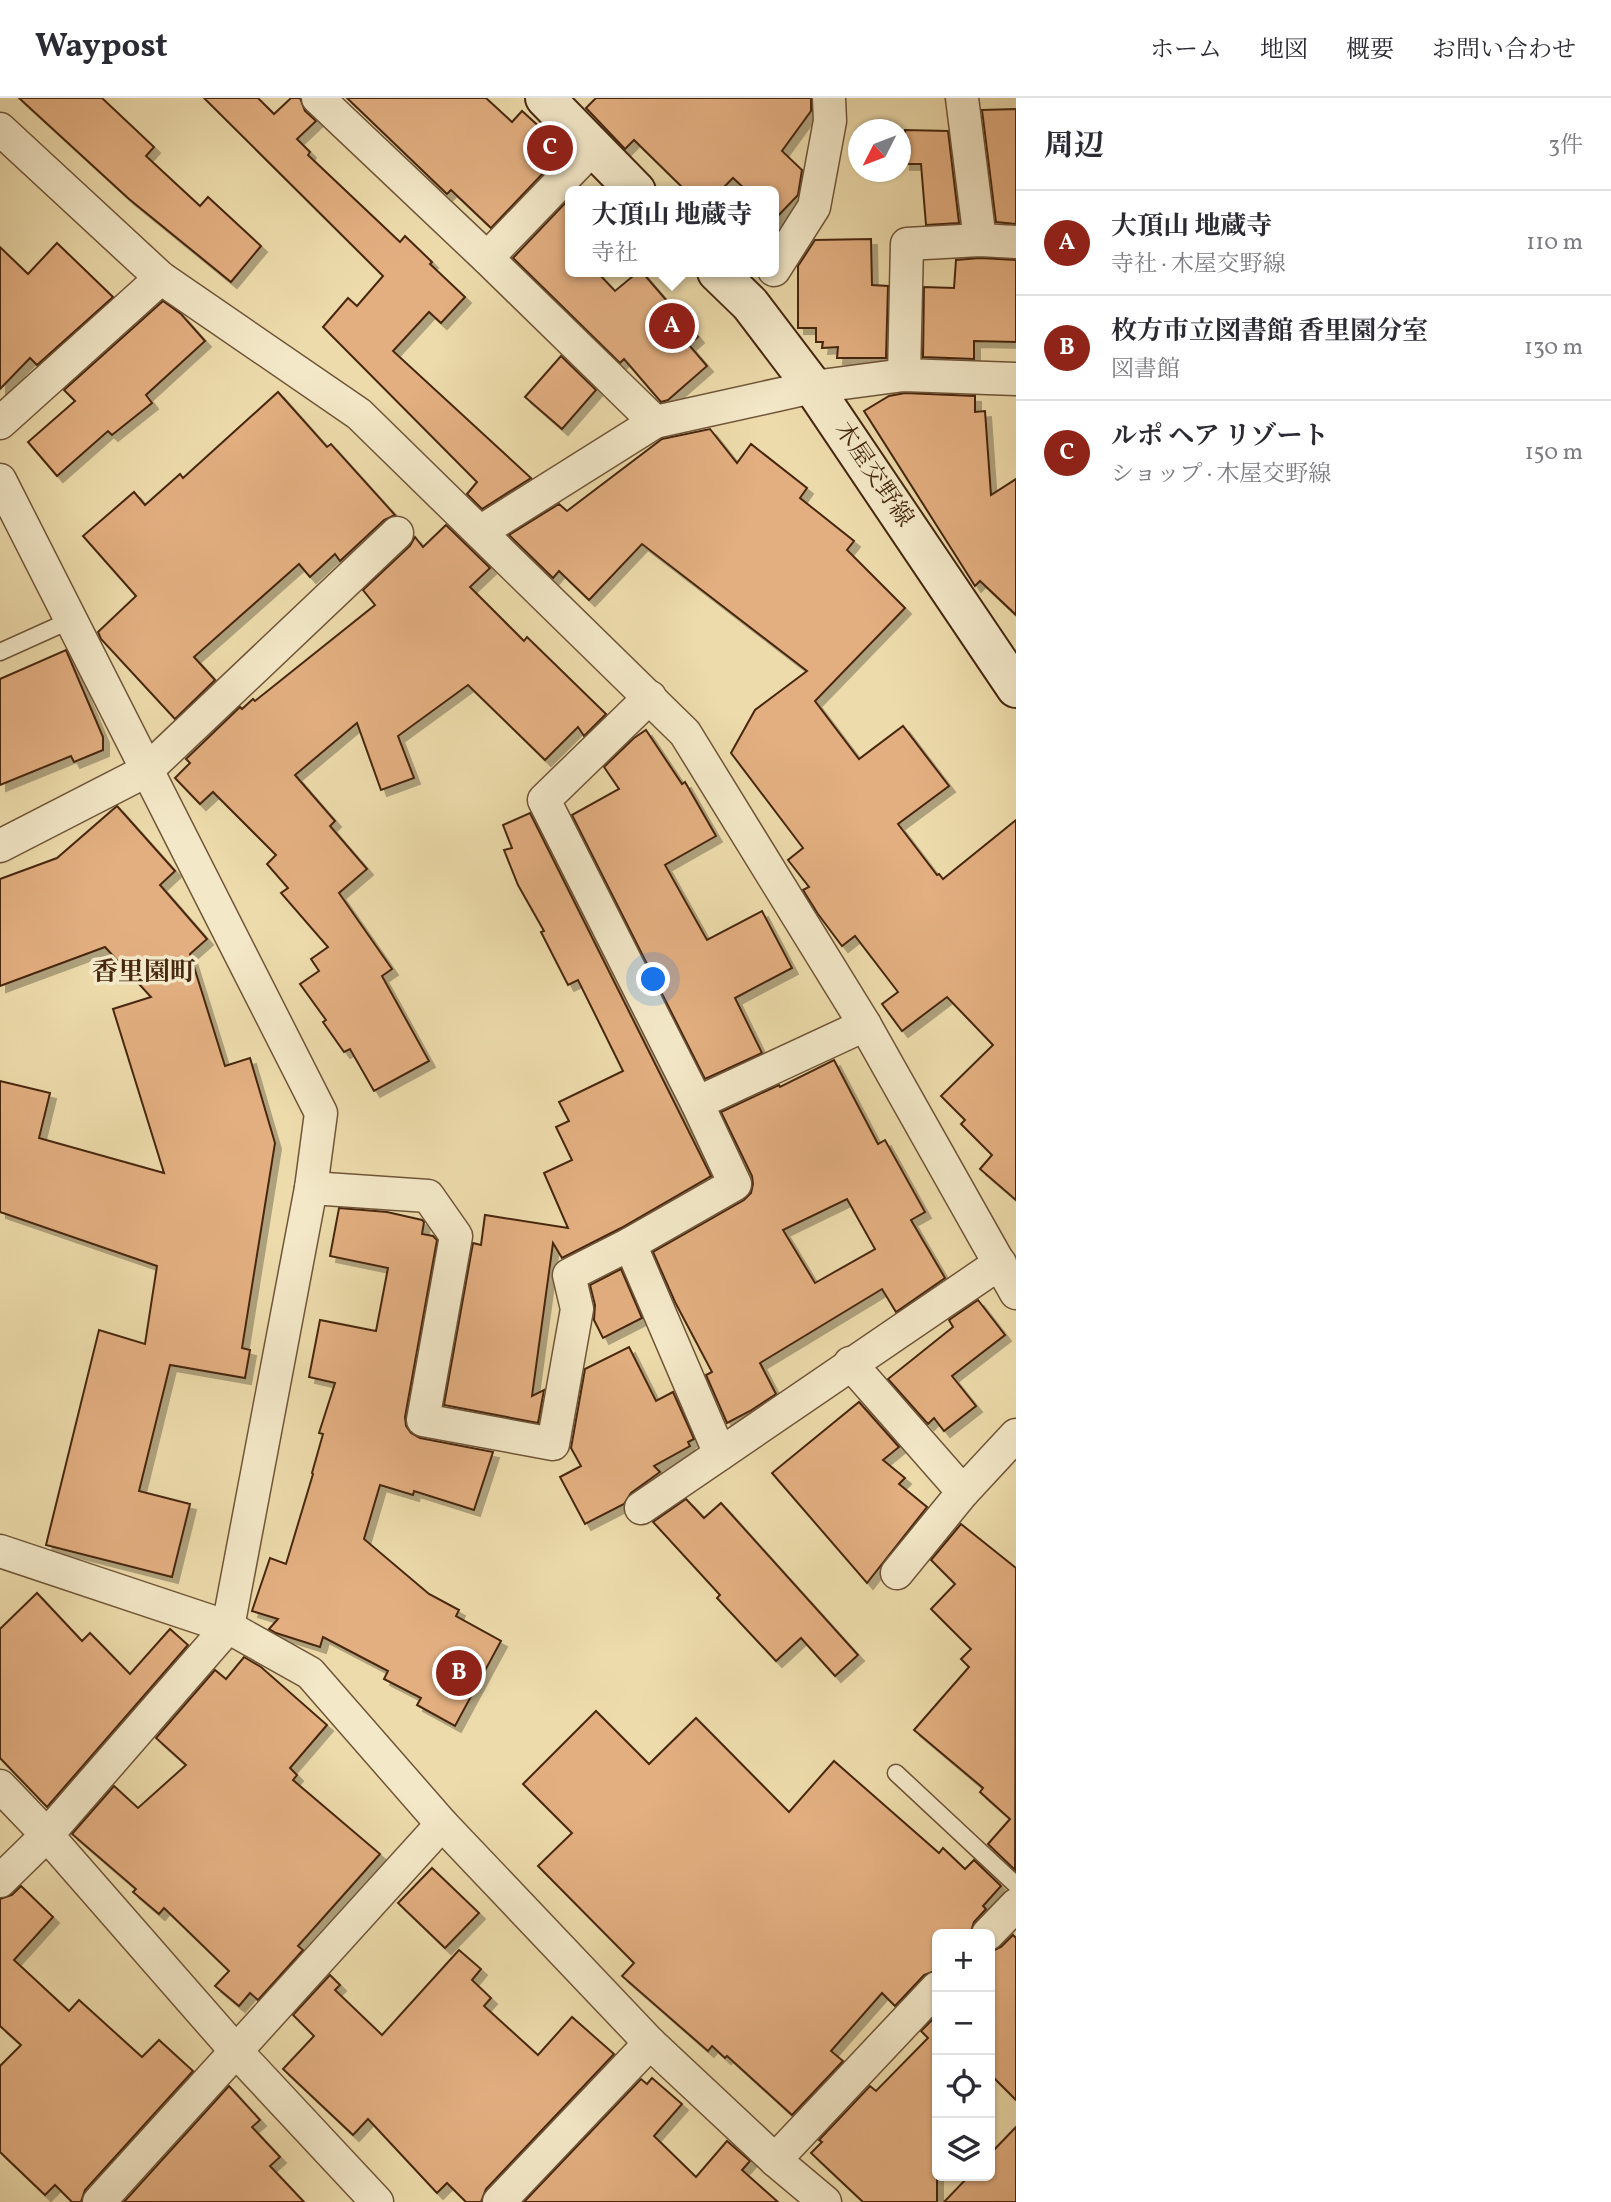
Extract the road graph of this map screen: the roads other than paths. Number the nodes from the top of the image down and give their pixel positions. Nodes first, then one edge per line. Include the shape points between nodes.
1 (318, 98) edge
2 (545, 98) edge
3 (830, 98) edge
4 (962, 98) edge
5 (0, 129) edge
6 (593, 148) junction
7 (631, 186) edge
8 (979, 240) junction
9 (1016, 242) edge
10 (486, 258) junction
11 (779, 262) edge
12 (722, 277) edge
13 (769, 277) edge
14 (160, 278) junction
15 (750, 304) junction
16 (904, 375) junction
17 (1016, 379) edge
18 (813, 387) junction
19 (655, 422) junction
20 (0, 423) edge
21 (0, 480) edge
22 (480, 532) junction
23 (397, 533) dead end
24 (71, 620) junction
25 (0, 652) edge
26 (1016, 688) edge
27 (650, 697) junction
28 (146, 771) junction
29 (0, 846) edge
30 (866, 1025) junction
31 (697, 1102) junction
32 (310, 1188) junction
33 (630, 1244) junction
34 (1010, 1276) edge
35 (850, 1363) junction
36 (1016, 1435) edge
37 (720, 1454) junction
38 (963, 1492) junction
39 (641, 1508) dead end
40 (0, 1551) edge
41 (897, 1573) dead end
42 (228, 1627) junction
43 (896, 1773) dead end
44 (0, 1786) edge
45 (442, 1824) junction
46 (47, 1835) junction
47 (0, 1881) edge
48 (1016, 1885) edge
49 (1016, 1905) edge
50 (993, 1929) edge
51 (933, 1992) edge
52 (650, 2043) junction
53 (236, 2051) junction
54 (775, 2160) junction
55 (99, 2202) edge
56 (377, 2202) edge
57 (499, 2202) edge
58 (825, 2202) edge

1 - 10 street
2 - 6 main road
3 - 11 street via 814,207
4 - 8 street
5 - 14 street
6 - 7 main road
6 - 10 street
8 - 9 street
8 - 16 street via 907,244
10 - 19 street
12 - 15 main road, 木屋交野線
13 - 15 street
14 - 20 street
14 - 22 street via 359,414
15 - 18 main road, 木屋交野線
16 - 17 street
16 - 18 street
18 - 19 street
18 - 26 main road, 木屋交野線
19 - 22 street
21 - 24 street
22 - 27 street
23 - 28 street
24 - 25 lane
24 - 28 street
27 - 30 street via 685,733
27 - 31 street via 544,800
28 - 29 street
28 - 32 street via 321,1113
30 - 31 street
30 - 34 street
31 - 33 street via 735,1184
32 - 33 street via 428,1196 456,1236 423,1420 553,1444 577,1309 569,1275
32 - 42 street
33 - 37 street
34 - 35 street
35 - 37 street
35 - 38 street
36 - 38 street
37 - 39 street
38 - 41 street
40 - 42 street
42 - 45 street via 310,1673
42 - 46 street
43 - 48 lane
44 - 46 street
45 - 52 street
45 - 53 street
46 - 47 street
46 - 53 street
49 - 50 street
51 - 54 street
52 - 54 street
52 - 57 street
53 - 55 street
53 - 56 street
54 - 58 street

